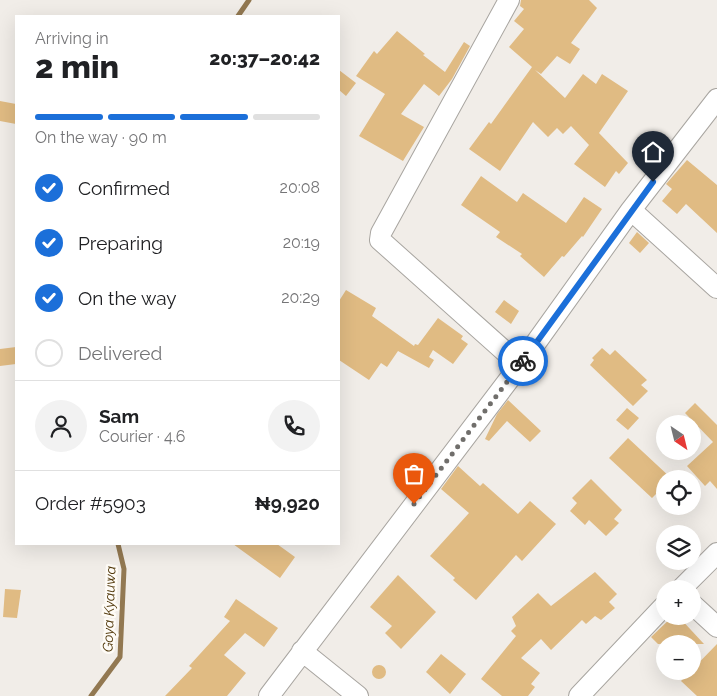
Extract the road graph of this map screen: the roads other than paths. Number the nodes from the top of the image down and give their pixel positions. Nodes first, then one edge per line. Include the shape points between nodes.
1 (509, 0) edge
2 (717, 99) edge
3 (631, 210) junction
4 (717, 288) edge
5 (520, 365) junction
6 (717, 553) edge
7 (690, 580) edge
8 (701, 612) edge
9 (656, 615) edge
10 (717, 627) edge
11 (302, 651) junction
12 (269, 696) edge
13 (358, 696) edge
14 (579, 696) edge

1 - 5 street via 380,240
2 - 3 street
3 - 4 street
3 - 5 street
5 - 11 street
6 - 7 street
8 - 10 street
9 - 14 street
11 - 12 street
11 - 13 street

